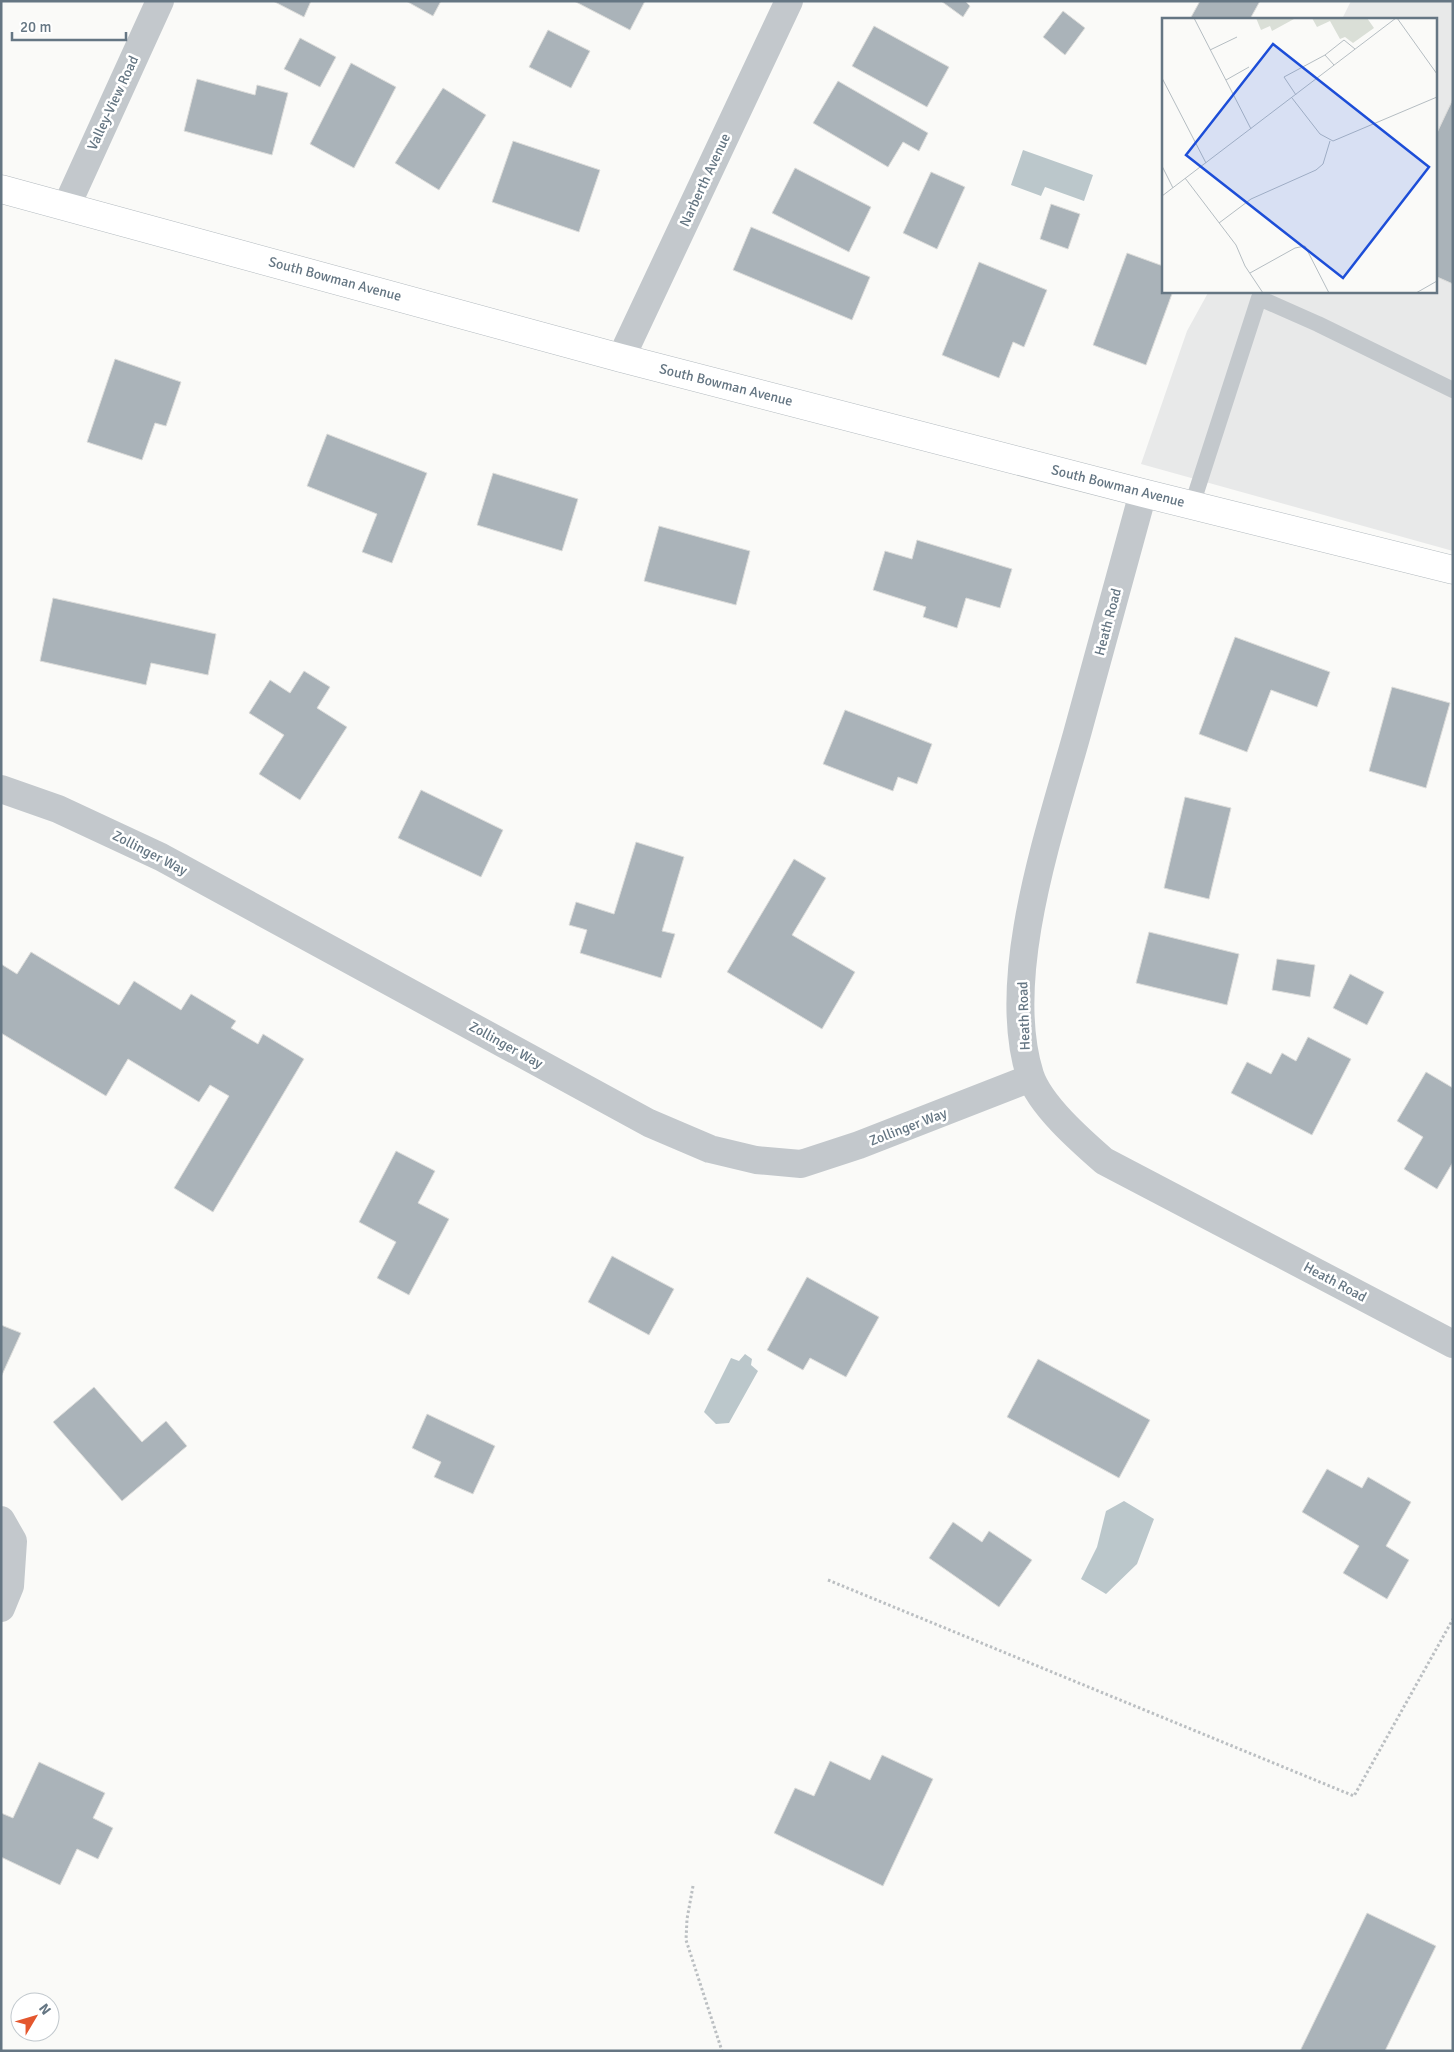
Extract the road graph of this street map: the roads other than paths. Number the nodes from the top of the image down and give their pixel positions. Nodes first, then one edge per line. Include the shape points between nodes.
1 (160, 1) edge
2 (789, 1) edge
3 (1, 189) edge
4 (67, 205) junction
5 (621, 358) junction
6 (1453, 390) edge
7 (1143, 493) junction
8 (1192, 505) junction
9 (1453, 570) edge
10 (1, 789) edge
11 (1031, 1078) junction
12 (1453, 1344) edge
13 (1, 1520) edge
14 (1, 1608) edge

1 - 4 street, Valley-View Road
2 - 5 street, Narberth Avenue
3 - 4 street, South Bowman Avenue
4 - 5 street, South Bowman Avenue
5 - 7 street, South Bowman Avenue
6 - 8 lane via 1259,298
7 - 8 street, South Bowman Avenue
7 - 11 street, Heath Road via 1036,885 1023,956 1021,1009 1023,1048
8 - 9 street, South Bowman Avenue
10 - 11 street, Zollinger Way via 58,809 161,857 648,1123 710,1149 756,1160 801,1164 859,1146
11 - 12 street, Heath Road via 1077,1138 1104,1160
13 - 14 street via 13,1542 10,1586

